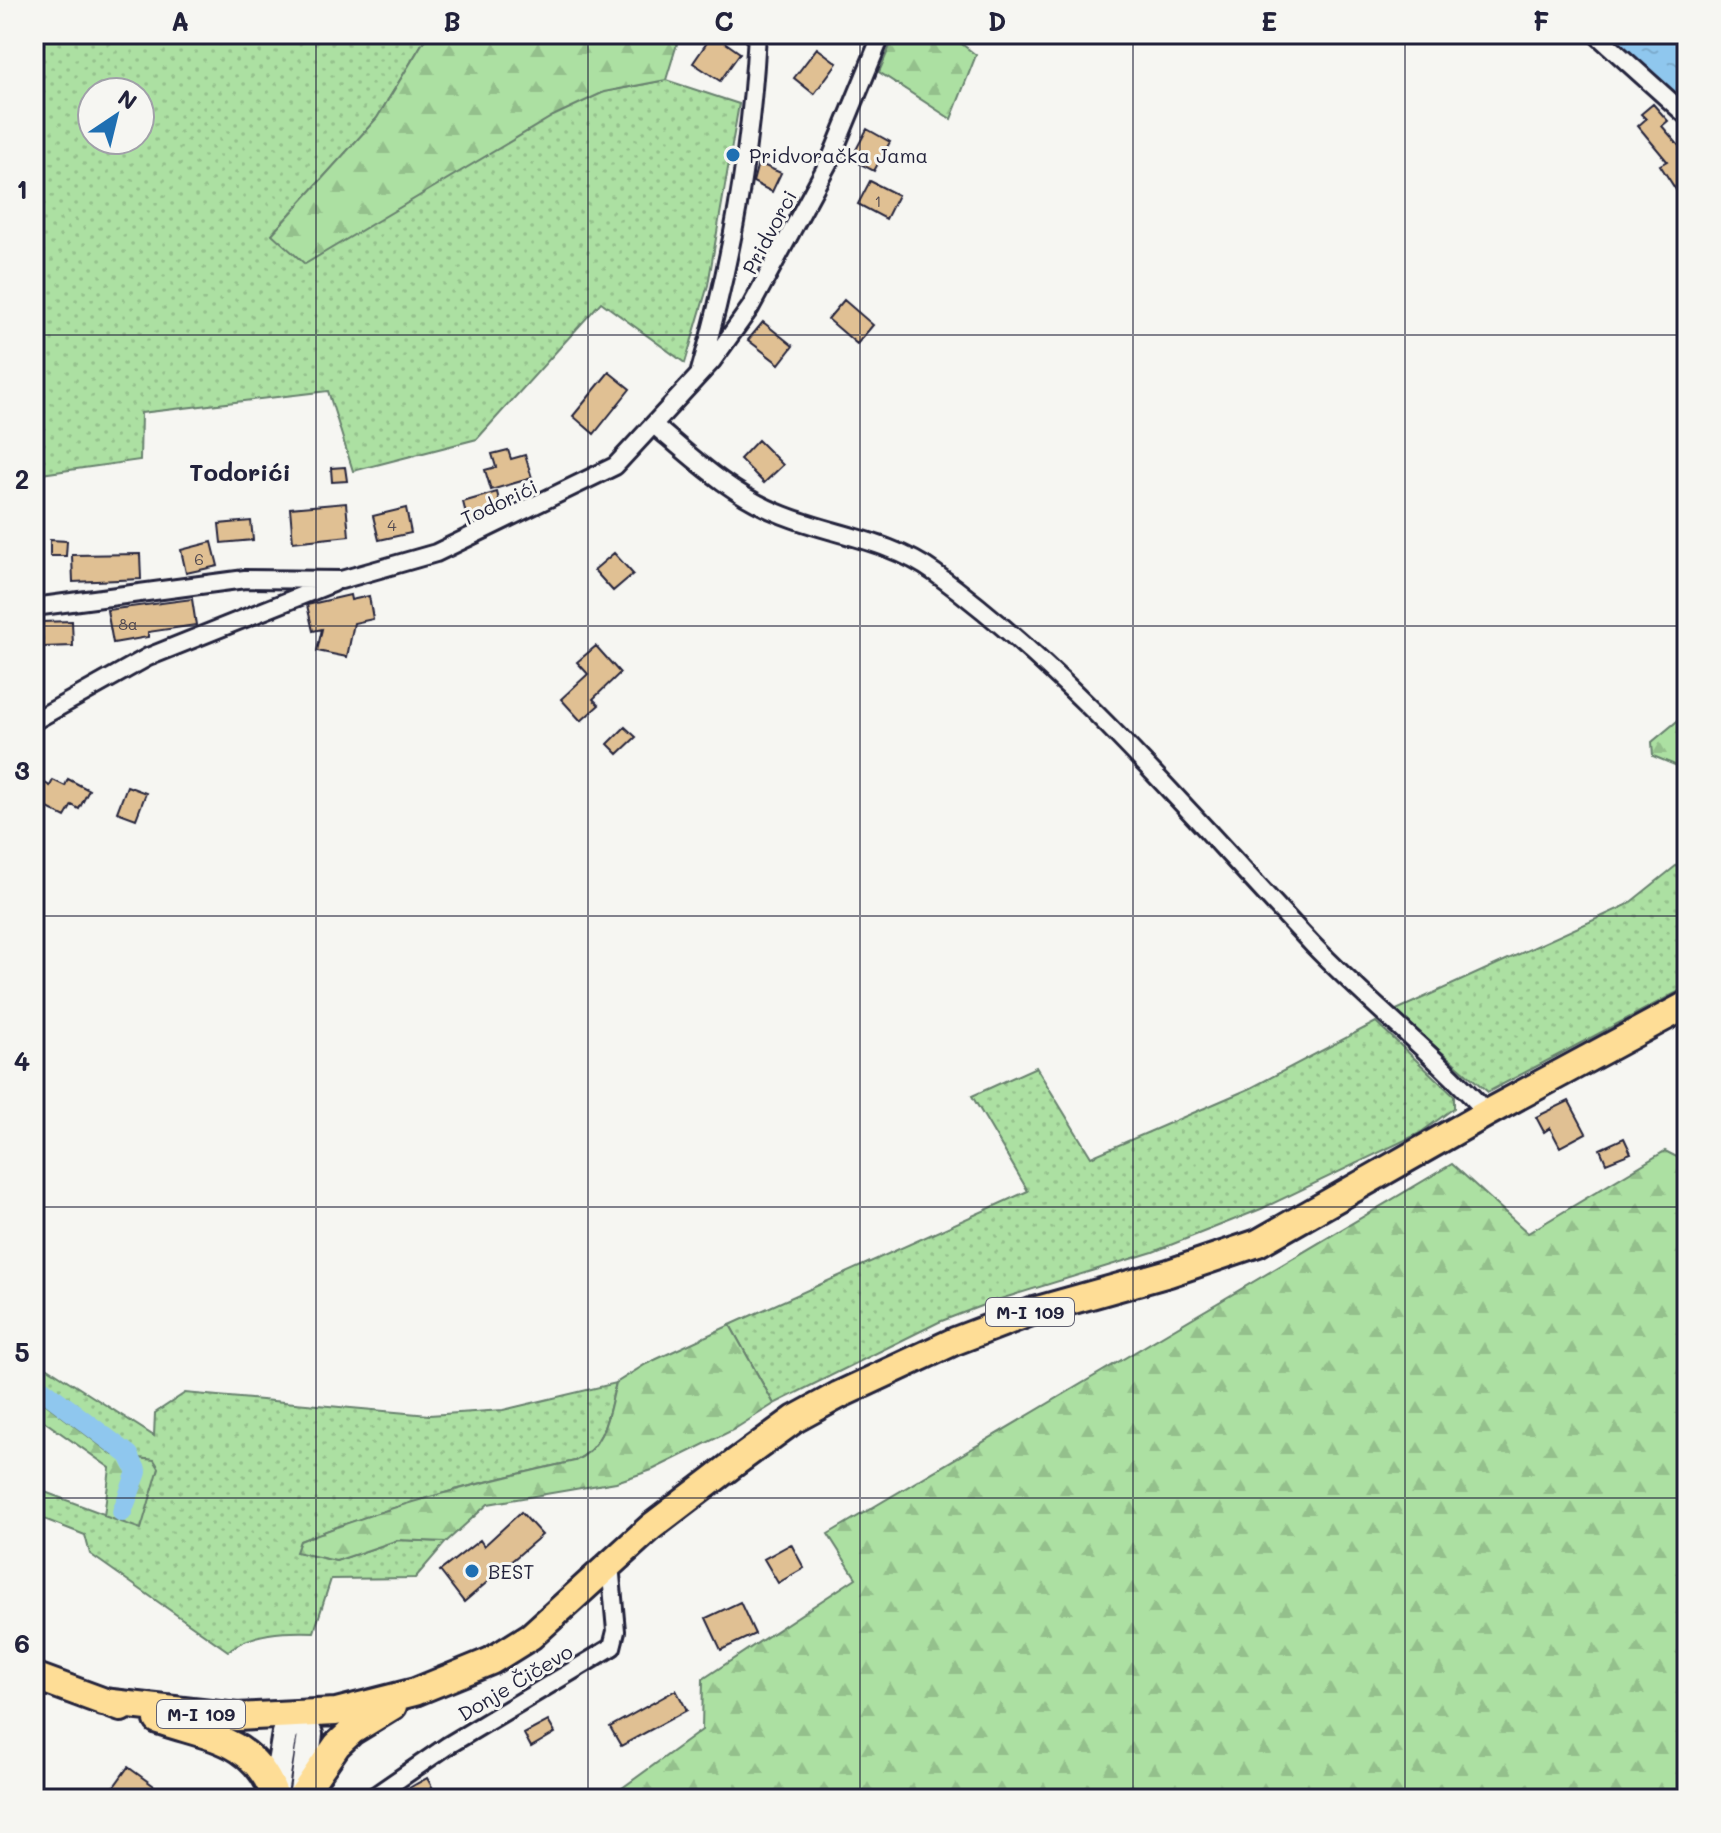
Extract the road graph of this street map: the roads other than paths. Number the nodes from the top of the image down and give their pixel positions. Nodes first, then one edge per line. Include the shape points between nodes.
1 (757, 34) edge
2 (882, 34) edge
3 (1596, 34) edge
4 (1687, 116) edge
5 (698, 376) junction
6 (655, 426) junction
7 (341, 580) junction
8 (34, 607) edge
9 (34, 721) edge
10 (1687, 1005) edge
11 (1487, 1113) junction
12 (610, 1564) junction
13 (34, 1676) edge
14 (415, 1692) junction
15 (103, 1702) junction
16 (299, 1714) junction
17 (288, 1798) edge
18 (370, 1799) edge

1 - 5 street via 744,176 725,284
2 - 5 street, Pridvorci via 831,158 772,270
3 - 4 street
5 - 6 street, Pridvorci
6 - 7 street, Todorići via 615,466 548,502 436,553
6 - 11 street via 741,496 784,516 874,543 931,570 1001,624 1105,722 1354,988
7 - 8 street, Todorići via 245,579
7 - 9 street, Todorići via 148,657
10 - 11 main road, M-I 109
11 - 12 main road, M-I 109 via 1258,1243 1034,1311 839,1395 736,1462
12 - 14 main road, M-I 109 via 531,1636 491,1661
12 - 18 street, Donje Čičevo via 616,1631 612,1647
13 - 15 main road, M-I 109
14 - 16 main road, M-I 109 via 336,1712
14 - 17 main road via 352,1731
15 - 16 main road, M-I 109 via 237,1717
15 - 17 main road via 248,1752
16 - 17 main road via 285,1733

